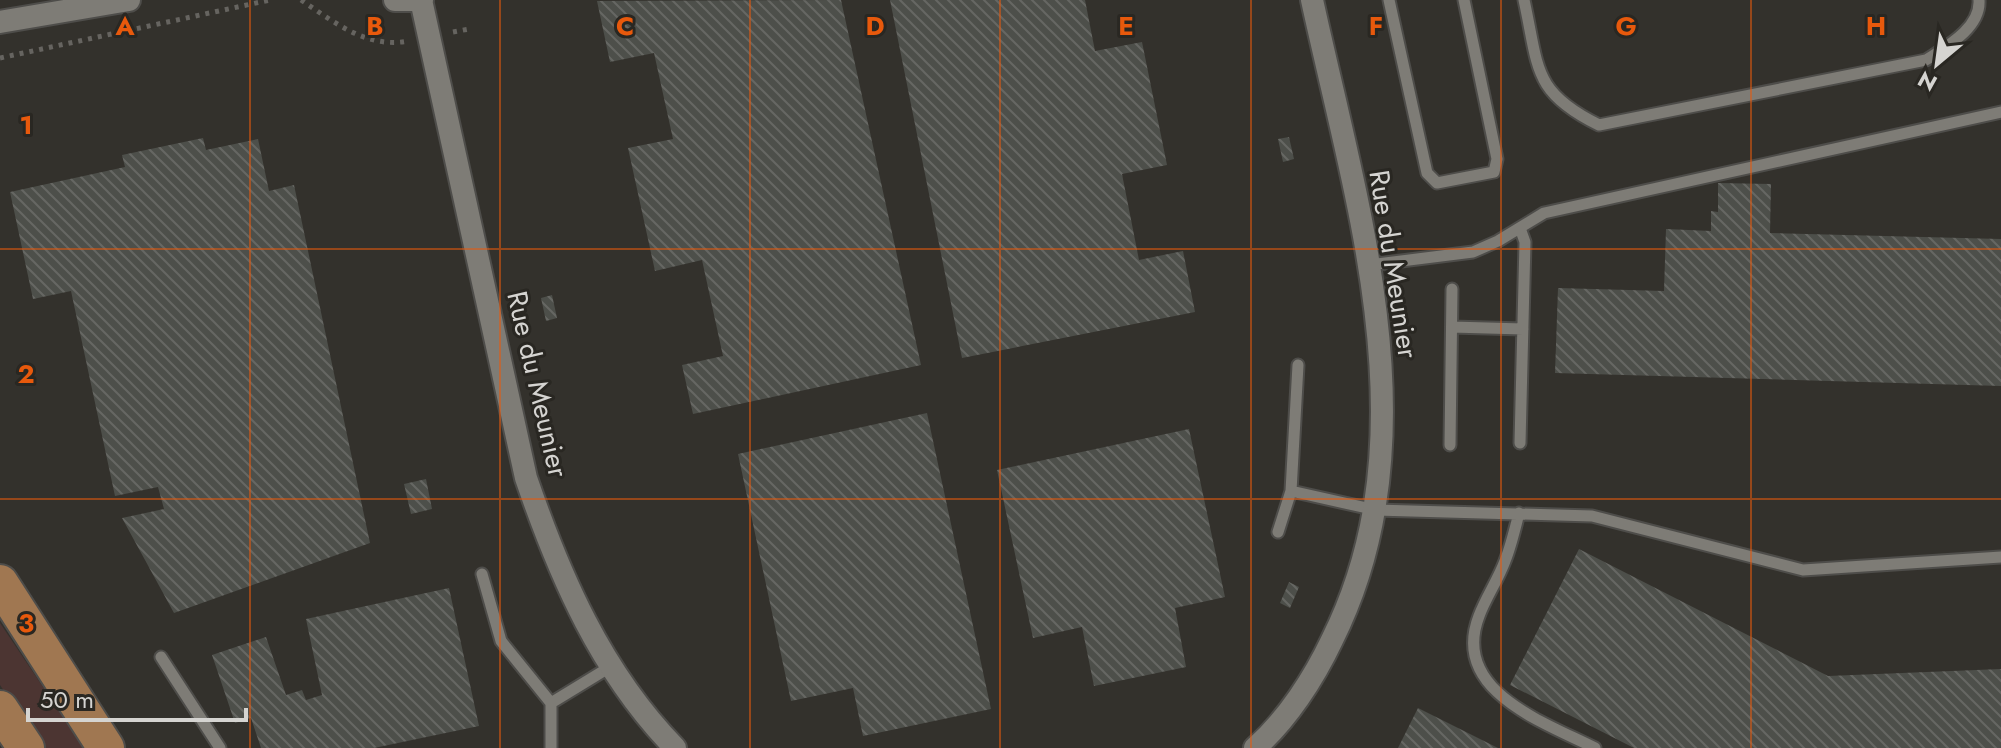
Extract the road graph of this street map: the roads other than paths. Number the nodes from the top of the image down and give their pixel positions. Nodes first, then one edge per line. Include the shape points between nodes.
1 (129, 0) edge
2 (395, 0) edge
3 (421, 0) edge
4 (1312, 0) edge
5 (1389, 0) edge
6 (1464, 0) edge
7 (1524, 0) edge
8 (1979, 0) edge
9 (64, 13) junction
10 (0, 22) edge
11 (0, 37) edge
12 (2001, 112) edge
13 (1520, 228) junction
14 (1369, 265) junction
15 (1452, 289) dead end
16 (1452, 327) junction
17 (1523, 329) junction
18 (1298, 365) dead end
19 (1520, 443) dead end
20 (1450, 445) dead end
21 (1291, 491) junction
22 (1376, 510) junction
23 (1519, 513) junction
24 (1278, 532) dead end
25 (2001, 557) edge
26 (482, 574) dead end
27 (0, 583) edge
28 (161, 657) dead end
29 (610, 667) junction
30 (551, 703) junction
31 (0, 709) edge
32 (1263, 746) edge
33 (26, 748) edge
34 (106, 748) edge
35 (220, 748) edge
36 (551, 748) edge
37 (675, 748) edge
38 (1595, 748) edge

1 - 9 street
2 - 3 street
3 - 29 street, Rue du Meunier via 526,478 550,546
4 - 14 street, Rue du Meunier
5 - 6 lane via 1427,173 1437,183 1494,172 1497,159
7 - 8 lane via 1541,80 1569,110 1599,125 1926,60 1960,38
9 - 10 street
9 - 11 street
12 - 13 lane via 1544,213
13 - 14 lane via 1473,252
13 - 17 lane via 1525,242
14 - 22 street, Rue du Meunier via 1381,352
15 - 16 lane
16 - 17 lane
16 - 20 lane
17 - 19 lane
18 - 21 lane
21 - 22 lane
21 - 24 lane
22 - 23 lane
22 - 32 street, Rue du Meunier via 1351,603 1316,673
23 - 25 lane via 1592,516 1803,570
23 - 38 lane via 1506,559 1478,618 1472,643 1478,668 1491,689 1514,706
26 - 30 lane via 501,641
27 - 34 main road
28 - 35 lane
29 - 30 lane
29 - 37 street, Rue du Meunier
30 - 36 lane
31 - 33 main road

